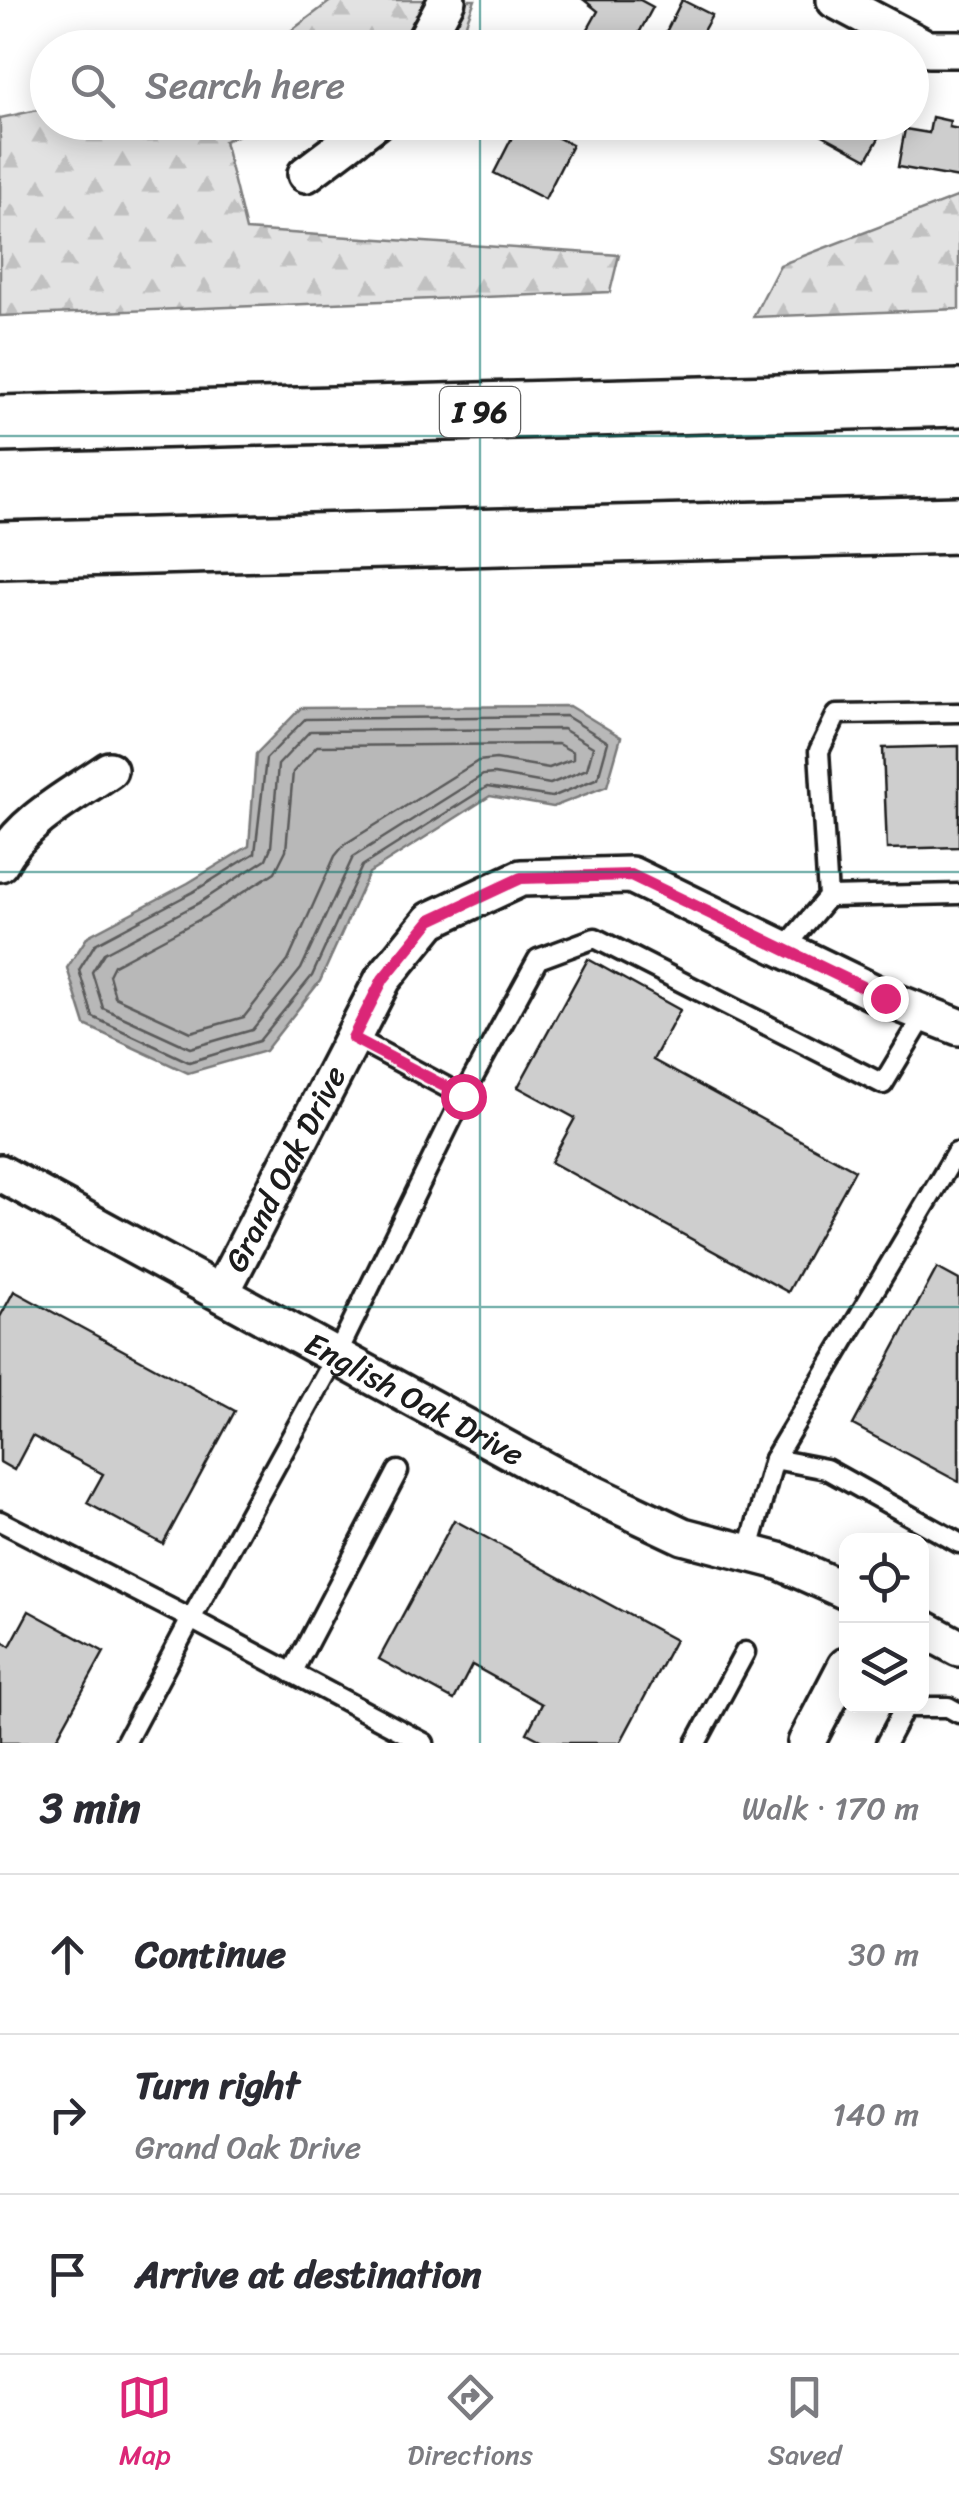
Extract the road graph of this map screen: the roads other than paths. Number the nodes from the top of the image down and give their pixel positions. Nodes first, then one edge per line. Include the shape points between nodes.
1 (447, 0) edge
2 (835, 0) edge
3 (431, 30) edge
4 (892, 30) edge
5 (959, 48) edge
6 (929, 49) edge
7 (351, 140) edge
8 (306, 174) dead end
9 (959, 398) edge
10 (0, 424) edge
11 (959, 524) edge
12 (0, 550) edge
13 (959, 712) edge
14 (109, 770) dead end
15 (0, 863) edge
16 (959, 894) edge
17 (828, 898) junction
18 (784, 949) junction
19 (925, 1014) junction
20 (959, 1027) edge
21 (353, 1038) junction
22 (463, 1096) junction
23 (959, 1154) edge
24 (0, 1173) edge
25 (220, 1294) junction
26 (336, 1356) junction
27 (774, 1459) junction
28 (398, 1471) dead end
29 (0, 1521) edge
30 (959, 1543) edge
31 (748, 1553) junction
32 (839, 1589) edge
33 (191, 1619) junction
34 (929, 1632) edge
35 (959, 1648) edge
36 (745, 1652) dead end
37 (292, 1673) junction
38 (839, 1679) edge
39 (959, 1713) edge
40 (125, 1743) edge
41 (424, 1743) edge
42 (696, 1743) edge
43 (806, 1743) edge
44 (886, 1743) edge

1 - 3 street
2 - 4 street
5 - 6 street
7 - 8 street
9 - 10 highway, I 96
11 - 12 highway
13 - 17 lane via 836,714 819,750
14 - 15 street via 30,825
16 - 17 lane
17 - 18 lane
18 - 19 street, Grand Oak Drive
18 - 21 street, Grand Oak Drive via 631,875 521,878 431,920 383,979
19 - 20 street, Grand Oak Drive
19 - 22 lane via 883,1084 595,938 538,958
21 - 22 lane
21 - 25 street, Grand Oak Drive
22 - 26 lane
23 - 27 lane
24 - 25 street, English Oak Drive
25 - 26 street, English Oak Drive
26 - 31 street, English Oak Drive via 554,1475 684,1536
26 - 33 lane
27 - 30 lane via 826,1469
27 - 31 lane
28 - 37 lane
29 - 33 lane
31 - 32 street, English Oak Drive
33 - 37 lane
33 - 40 lane
34 - 35 street
36 - 42 lane
37 - 41 lane
38 - 43 street
39 - 44 lane via 905,1706

